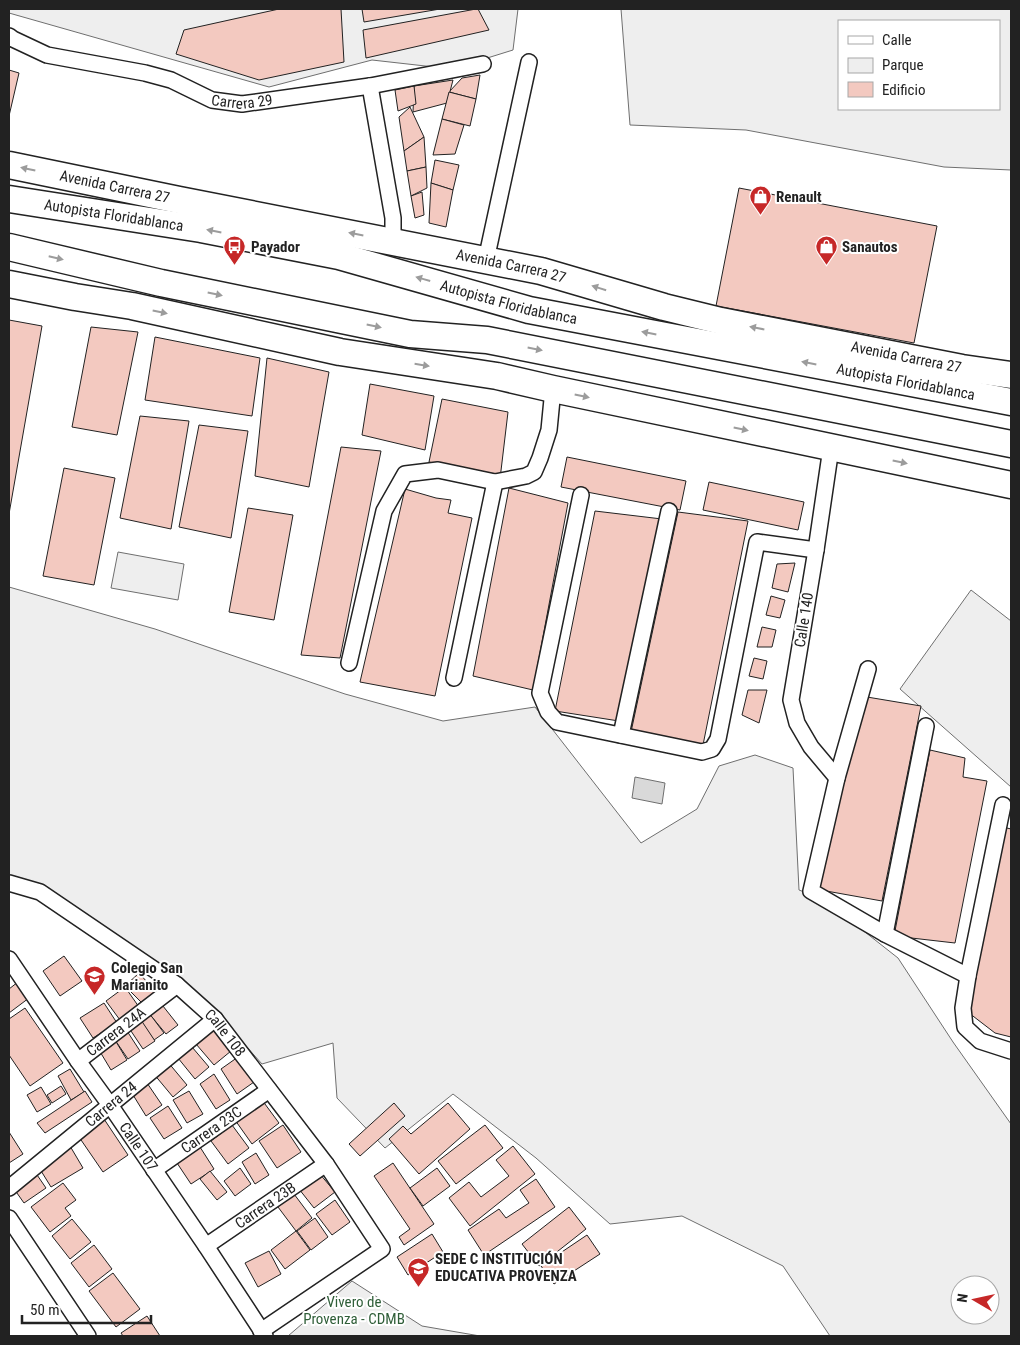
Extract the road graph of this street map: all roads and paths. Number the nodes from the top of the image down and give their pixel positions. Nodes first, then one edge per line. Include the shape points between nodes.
1 (9, 36) edge
2 (530, 62) dead end
3 (483, 64) dead end
4 (370, 86) junction
5 (9, 165) edge
6 (9, 199) edge
7 (179, 200) junction
8 (108, 214) junction
9 (393, 241) junction
10 (9, 247) edge
11 (9, 258) edge
12 (486, 260) junction
13 (9, 284) edge
14 (132, 306) junction
15 (1011, 375) edge
16 (553, 390) junction
17 (1011, 402) edge
18 (1011, 444) edge
19 (831, 448) junction
20 (495, 482) junction
21 (1011, 485) edge
22 (581, 495) dead end
23 (669, 511) dead end
24 (816, 550) junction
25 (349, 663) dead end
26 (868, 669) dead end
27 (454, 678) dead end
28 (926, 726) dead end
29 (621, 735) junction
30 (836, 778) junction
31 (1003, 805) dead end
32 (9, 883) edge
33 (885, 934) junction
34 (9, 959) edge
35 (968, 976) junction
36 (177, 985) junction
37 (214, 1019) junction
38 (1011, 1051) edge
39 (78, 1061) junction
40 (269, 1090) junction
41 (110, 1104) junction
42 (326, 1164) junction
43 (154, 1170) junction
44 (9, 1188) edge
45 (9, 1218) edge
46 (206, 1246) junction
47 (263, 1333) edge
48 (88, 1336) edge

1 - 4 street, Carrera 29 via 48,55 171,80 212,100 242,104
2 - 12 street
3 - 4 street, Carrera 29
4 - 9 street via 393,218
7 -> 5 highway, Avenida Carrera 27
6 - 8 highway, Autopista Floridablanca
7 - 8 highway via 158,208
9 -> 7 highway, Avenida Carrera 27
17 -> 8 highway, Autopista Floridablanca via 529,310 339,256
9 - 12 highway, Avenida Carrera 27
10 -> 18 highway via 161,283 410,334 487,340
11 - 14 highway
15 -> 12 highway, Avenida Carrera 27 via 721,321 541,271
13 - 14 highway
14 -> 16 highway via 340,352 497,376
16 -> 19 highway
16 - 20 street via 548,430 534,472
19 -> 21 highway
19 - 24 street, Calle 140
20 - 25 street via 438,470 405,474 384,511
20 - 27 street
22 - 29 street via 540,692 548,712 557,722
23 - 29 street
24 - 29 street via 757,542 718,739 712,749 702,752
24 - 30 street, Calle 140 via 791,700 797,723
26 - 30 street
28 - 33 street
30 - 33 street via 811,891
31 - 35 street
32 - 36 street, Calle 108 via 40,892
33 - 35 street
34 - 39 street, Calle 107
35 - 38 street via 963,1008 965,1027 980,1041
36 - 37 street, Calle 108
36 - 39 street, Carrera 24A
37 - 40 street, Calle 108
37 - 41 street, Carrera 24
39 - 41 street, Calle 107
40 - 42 street, Calle 108
40 - 43 street, Carrera 23C
41 - 43 street, Calle 107
41 - 44 street, Carrera 24
42 - 46 street, Carrera 23B
42 - 47 street, Calle 108 via 382,1249
43 - 46 street, Calle 107
45 - 48 street
46 - 47 street, Calle 107

